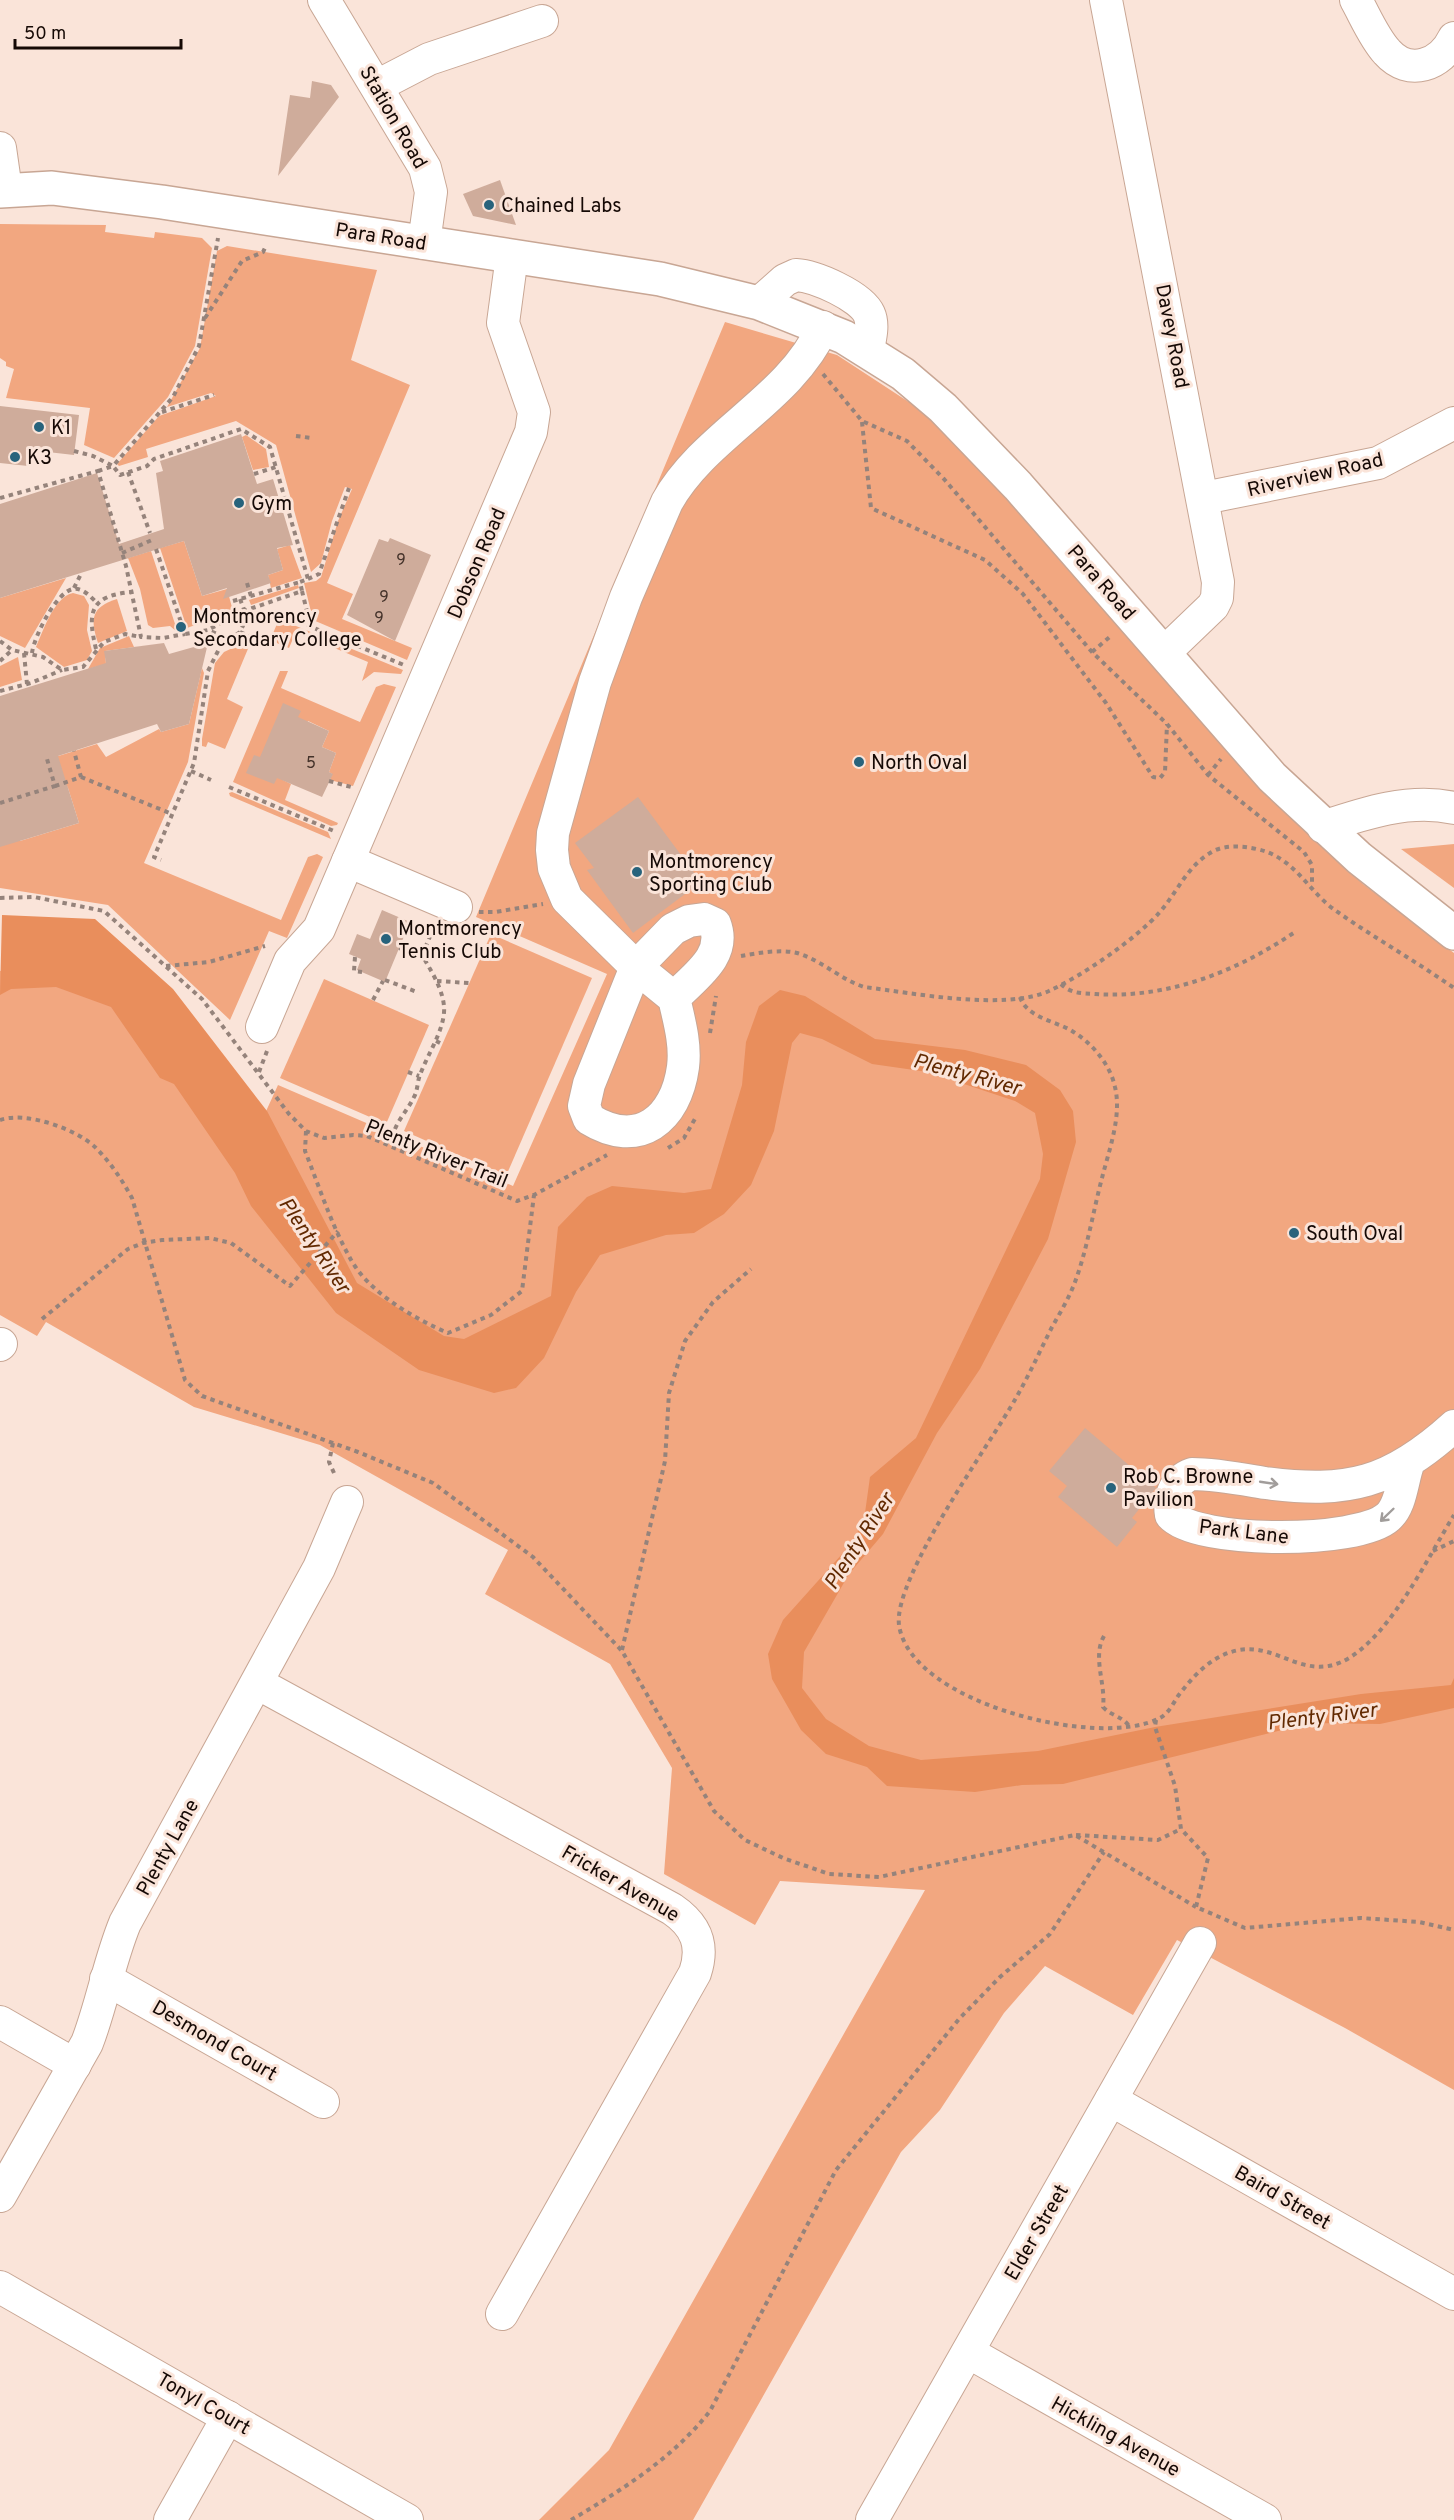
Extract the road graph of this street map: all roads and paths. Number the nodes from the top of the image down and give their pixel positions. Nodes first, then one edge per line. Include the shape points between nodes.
1 (324, 0) edge
2 (1106, 0) edge
3 (1356, 0) edge
4 (542, 21) dead end
5 (1454, 38) edge
6 (377, 86) junction
7 (0, 148) edge
8 (3, 191) edge
9 (218, 238) dead end
10 (424, 243) junction
11 (266, 246) dead end
12 (512, 256) junction
13 (759, 303) junction
14 (203, 320) junction
15 (823, 327) junction
16 (868, 350) junction
17 (839, 392) dead end
18 (214, 395) dead end
19 (161, 412) junction
20 (862, 421) junction
21 (1454, 423) edge
22 (296, 436) dead end
23 (312, 438) dead end
24 (74, 451) dead end
25 (113, 466) junction
26 (276, 467) junction
27 (98, 471) junction
28 (128, 472) junction
29 (254, 474) dead end
30 (349, 488) dead end
31 (0, 498) edge
32 (1204, 498) junction
33 (150, 533) dead end
34 (152, 540) dead end
35 (156, 549) dead end
36 (122, 553) junction
37 (82, 572) dead end
38 (308, 579) junction
39 (300, 582) junction
40 (247, 583) dead end
41 (73, 589) junction
42 (302, 591) junction
43 (131, 592) junction
44 (251, 596) junction
45 (240, 599) junction
46 (233, 601) dead end
47 (97, 603) junction
48 (243, 611) junction
49 (247, 617) junction
50 (310, 624) junction
51 (208, 630) junction
52 (240, 632) junction
53 (185, 634) junction
54 (141, 637) junction
55 (0, 640) edge
56 (221, 645) junction
57 (268, 645) dead end
58 (12, 650) junction
59 (96, 650) junction
60 (24, 653) junction
61 (32, 653) junction
62 (1164, 653) junction
63 (0, 661) edge
64 (405, 665) dead end
65 (62, 670) junction
66 (27, 684) junction
67 (0, 691) edge
68 (1167, 724) junction
69 (74, 751) dead end
70 (47, 759) dead end
71 (191, 771) junction
72 (81, 777) junction
73 (211, 780) dead end
74 (329, 781) dead end
75 (55, 786) junction
76 (229, 787) dead end
77 (355, 788) dead end
78 (0, 803) edge
79 (1454, 808) edge
80 (172, 814) junction
81 (1323, 827) junction
82 (336, 831) dead end
83 (161, 860) dead end
84 (348, 861) junction
85 (1312, 885) junction
86 (0, 898) edge
87 (567, 899) junction
88 (450, 904) junction
89 (1295, 932) dead end
90 (1454, 933) edge
91 (265, 946) dead end
92 (399, 948) dead end
93 (422, 955) junction
94 (355, 957) dead end
95 (737, 958) dead end
96 (165, 966) junction
97 (636, 967) junction
98 (362, 972) dead end
99 (437, 981) junction
100 (469, 983) dead end
101 (1061, 984) junction
102 (1454, 988) edge
103 (417, 992) dead end
104 (717, 993) dead end
105 (1020, 997) junction
106 (674, 998) junction
107 (373, 1000) dead end
108 (262, 1027) dead end
109 (436, 1041) junction
110 (442, 1044) dead end
111 (708, 1045) dead end
112 (408, 1072) dead end
113 (419, 1077) junction
114 (698, 1112) dead end
115 (0, 1120) edge
116 (395, 1129) dead end
117 (306, 1131) junction
118 (659, 1150) dead end
119 (610, 1154) dead end
120 (534, 1195) junction
121 (338, 1231) junction
122 (143, 1243) junction
123 (751, 1269) dead end
124 (42, 1319) dead end
125 (1454, 1426) edge
126 (333, 1443) junction
127 (1409, 1462) junction
128 (334, 1473) dead end
129 (347, 1502) dead end
130 (1454, 1515) edge
131 (1454, 1541) edge
132 (1431, 1552) junction
133 (1104, 1636) dead end
134 (622, 1651) junction
135 (257, 1683) junction
136 (1156, 1720) junction
137 (1129, 1727) junction
138 (1181, 1829) junction
139 (1075, 1835) junction
140 (1104, 1851) junction
141 (1196, 1907) junction
142 (1454, 1930) edge
143 (1200, 1942) dead end
144 (106, 1978) junction
145 (0, 2022) edge
146 (75, 2065) junction
147 (1111, 2100) junction
148 (324, 2102) dead end
149 (0, 2196) edge
150 (0, 2287) edge
151 (1454, 2294) edge
152 (502, 2314) dead end
153 (968, 2352) junction
154 (228, 2417) junction
155 (1230, 2511) edge
156 (170, 2520) edge
157 (407, 2520) edge
158 (571, 2520) edge
159 (872, 2520) edge
160 (1265, 2520) edge

1 - 6 street, Station Road
2 - 32 street, Davey Road
3 - 5 street via 1386,51 1398,62 1424,66 1436,61
4 - 6 street via 429,59
6 - 10 street, Station Road via 428,174 430,205
7 - 8 street
8 - 10 main road, Para Road via 52,188
9 - 14 path
10 - 12 main road, Para Road
11 - 14 path via 234,270
12 - 13 main road, Para Road via 660,279
12 - 84 street, Dobson Road via 502,323 534,412 533,425
13 - 15 main road, Para Road
13 - 16 street via 796,275 833,287 860,302 869,314 872,326
14 - 19 path via 199,346
15 - 16 main road, Para Road
15 - 87 street via 800,364 679,483 659,518 599,671 553,833 554,868
16 - 62 main road, Para Road via 943,408 1018,486
17 - 20 path
18 - 19 path
19 - 25 path
20 - 68 path via 907,441 1092,652
20 - 68 path via 871,508 985,561 1023,594 1106,703 1153,777 1160,778 1165,772
21 - 32 street, Riverview Road via 1378,463
22 - 23 path
24 - 25 path
25 - 27 path
25 - 28 path via 120,475
26 - 28 path via 270,447 241,429
26 - 29 path
26 - 38 path
27 - 31 path
27 - 36 path
28 - 33 path
30 - 38 path via 319,574
32 - 62 street, Davey Road via 1218,582 1217,598 1207,614
34 - 36 path
35 - 53 path
36 - 43 path
37 - 41 path
38 - 39 path
39 - 42 path
39 - 44 path
40 - 44 path
41 - 47 path via 86,593
41 - 61 path via 62,594 51,610
42 - 48 path
42 - 50 path
43 - 47 path via 100,598
43 - 54 path
44 - 45 path
45 - 46 path
45 - 48 path
47 - 59 path via 92,614
48 - 49 path
48 - 51 path
49 - 50 path via 287,617
49 - 52 path
50 - 64 path
51 - 53 path
51 - 56 path via 222,636
52 - 56 path
52 - 57 path
53 - 54 path
54 - 59 path via 125,634 104,642
55 - 58 path
56 - 71 path via 208,671
58 - 60 path
58 - 63 path
59 - 65 path via 83,667
60 - 61 path
60 - 66 path
61 - 65 path
62 - 81 main road, Para Road via 1272,777
65 - 66 path
66 - 67 path
68 - 85 path via 1208,775 1304,852 1312,865
69 - 72 path
70 - 75 path
71 - 73 path
71 - 80 path
72 - 75 path
72 - 80 path
74 - 77 path
75 - 78 path
76 - 82 path
79 - 81 street via 1426,805 1383,809
80 - 83 path via 153,857
81 - 90 main road, Para Road
84 - 88 street
84 - 108 street, Dobson Road via 319,929 290,961
85 - 101 path via 1267,852 1226,847 1211,852 1197,863 1159,913 1107,956
85 - 102 path via 1332,907
86 - 96 path via 34,897 104,911
87 - 88 path via 495,912
87 - 97 street
88 - 93 path
89 - 101 path via 1244,963 1163,990 1134,995 1103,994 1072,992
91 - 96 path via 209,962
92 - 93 path
93 - 99 path
94 - 98 path via 354,971
95 - 105 path via 772,952 797,953 864,987 976,999
96 - 117 path via 202,999
97 - 106 street
97 - 106 street via 673,929 704,919 715,924 719,935 717,953
97 - 106 street via 589,1084 584,1106 589,1119 614,1131 630,1132 655,1124 676,1098 683,1066 682,1031
99 - 100 path
99 - 109 path via 444,1006
101 - 105 path
103 - 107 path via 384,981
104 - 111 path
105 - 137 path via 1027,1009 1074,1032 1102,1058 1116,1087 1114,1126 1075,1282 1017,1396 915,1566 898,1620 911,1654 936,1678 966,1696 1001,1710 1074,1726
109 - 110 path
109 - 113 path
112 - 113 path
113 - 116 path via 420,1088
114 - 118 path via 684,1138
115 - 122 path via 33,1118 65,1129 95,1147 132,1198
117 - 120 path, Plenty River Trail via 324,1138 367,1136 511,1199
117 - 121 path via 305,1151
119 - 120 path, Plenty River Trail
120 - 121 path via 522,1292 491,1315 448,1333 402,1308 363,1276 350,1259
121 - 122 path via 290,1286 221,1239
122 - 124 path via 128,1249
122 - 126 path via 185,1380 202,1396
123 - 134 path via 713,1302 685,1341 669,1393 665,1461
125 - 127 street, Park Lane
126 - 128 path via 329,1462
126 - 134 path via 433,1483 533,1557
127 -> 127 street, Park Lane via 1388,1518 1333,1534 1297,1538 1249,1536 1183,1524 1171,1515 1173,1490 1192,1474 1327,1488 1368,1481
129 - 135 street, Plenty Lane via 320,1568
130 - 132 path
131 - 132 path
132 - 136 path via 1371,1644 1345,1661 1322,1668 1297,1665 1269,1653 1244,1649 1222,1654 1200,1670 1164,1716
133 - 137 path via 1099,1644 1100,1679 1105,1690 1103,1707 1123,1718
134 - 139 path via 714,1811 745,1840 783,1858 829,1874 879,1877
135 - 144 street, Plenty Lane via 125,1923
135 - 152 street, Fricker Avenue via 672,1909 696,1935 700,1946 695,1973
136 - 137 path
136 - 138 path via 1175,1786
138 - 139 path via 1158,1840
138 - 141 path via 1208,1858
139 - 140 path
140 - 141 path
140 - 158 path via 1050,1934 959,2019 836,2170 710,2411 661,2461
141 - 142 path via 1245,1928 1361,1918 1419,1922
143 - 147 street, Elder Street
144 - 146 street, Plenty Lane via 97,2017
144 - 148 street, Desmond Court
145 - 146 street
146 - 149 street, Plenty Lane
147 - 151 street, Baird Street
147 - 153 street, Elder Street
150 - 154 street, Tonyl Court
153 - 155 street, Hickling Avenue
153 - 159 street, Elder Street
154 - 156 street
154 - 157 street, Tonyl Court
155 - 160 street, Hickling Avenue

